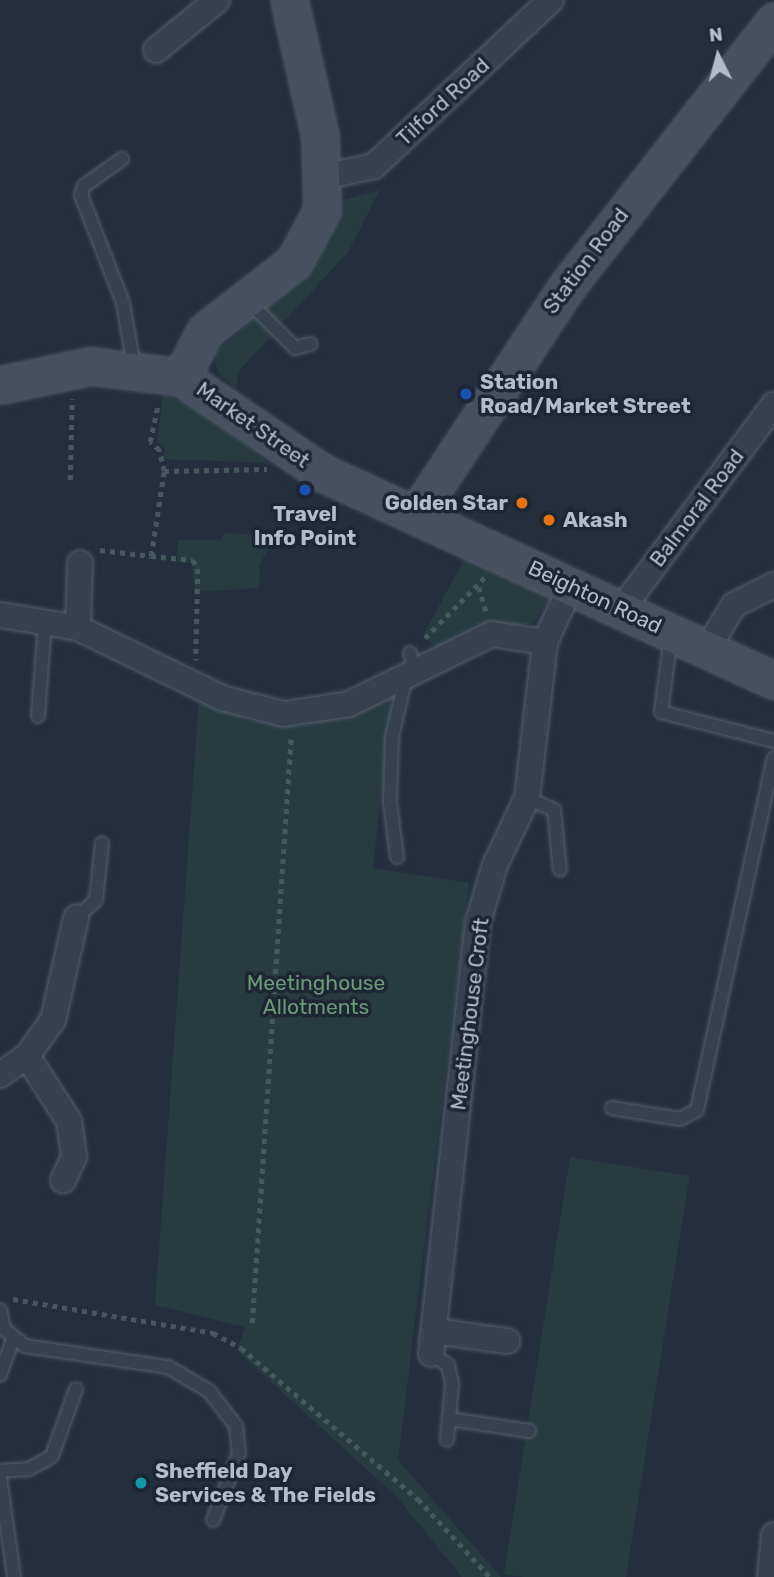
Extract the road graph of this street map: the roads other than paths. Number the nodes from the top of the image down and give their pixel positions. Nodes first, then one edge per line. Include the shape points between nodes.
1 (217, 0) edge
2 (289, 0) edge
3 (551, 0) edge
4 (773, 24) edge
5 (156, 50) dead end
6 (122, 159) dead end
7 (323, 177) junction
8 (249, 302) junction
9 (310, 344) dead end
10 (159, 372) junction
11 (0, 385) edge
12 (774, 405) edge
13 (417, 513) junction
14 (80, 563) road end
15 (774, 585) edge
16 (571, 586) junction
17 (621, 610) junction
18 (0, 615) edge
19 (45, 622) junction
20 (78, 628) junction
21 (672, 633) junction
22 (545, 642) junction
23 (707, 649) junction
24 (410, 669) junction
25 (774, 680) edge
26 (38, 716) dead end
27 (774, 741) edge
28 (774, 758) edge
29 (527, 798) junction
30 (102, 843) dead end
31 (397, 857) dead end
32 (560, 870) dead end
33 (76, 918) joint
34 (27, 1056) junction
35 (0, 1075) edge
36 (612, 1108) dead end
37 (63, 1181) dead end
38 (0, 1310) edge
39 (13, 1340) junction
40 (507, 1341) dead end
41 (433, 1343) junction
42 (0, 1375) edge
43 (76, 1389) dead end
44 (450, 1419) junction
45 (529, 1431) dead end
46 (447, 1440) dead end
47 (0, 1471) edge
48 (0, 1478) edge
49 (213, 1520) dead end
50 (774, 1535) edge
51 (15, 1577) edge
52 (770, 1577) edge

1 - 5 street
2 - 7 main road
3 - 7 street, Tilford Road via 374,166
4 - 13 main road, Station Road via 568,285
6 - 10 lane via 84,186 81,195 123,303
7 - 8 main road via 322,210 304,248
8 - 9 lane via 295,348
8 - 10 main road
10 - 11 main road via 65,368
10 - 13 main road, Market Street via 295,456
12 - 17 street, Balmoral Road
13 - 16 main road, Beighton Road
14 - 20 street
15 - 23 street via 734,605
16 - 17 main road, Beighton Road
16 - 22 street, Meetinghouse Croft
17 - 21 main road, Beighton Road
18 - 19 street
19 - 20 street
19 - 26 lane
20 - 24 street via 187,684 255,710 292,714 349,704
21 - 23 main road, Beighton Road
21 - 27 lane via 662,712
22 - 24 street via 492,634
22 - 29 street, Meetinghouse Croft
23 - 25 main road, Beighton Road
24 - 31 lane via 392,737 390,802
28 - 36 lane via 697,1110 680,1119
29 - 32 lane via 554,810
29 - 41 street, Meetinghouse Croft via 495,865 478,922
30 - 33 lane via 96,900
33 - 34 street via 53,1020
34 - 35 street
34 - 37 street via 69,1121 75,1157
38 - 39 lane
39 - 42 lane
39 - 49 lane via 169,1367 209,1391 236,1426 239,1453
40 - 41 street
41 - 44 lane via 448,1365
43 - 47 lane via 52,1456 29,1469
44 - 45 lane
44 - 46 lane
48 - 51 lane
50 - 52 street

